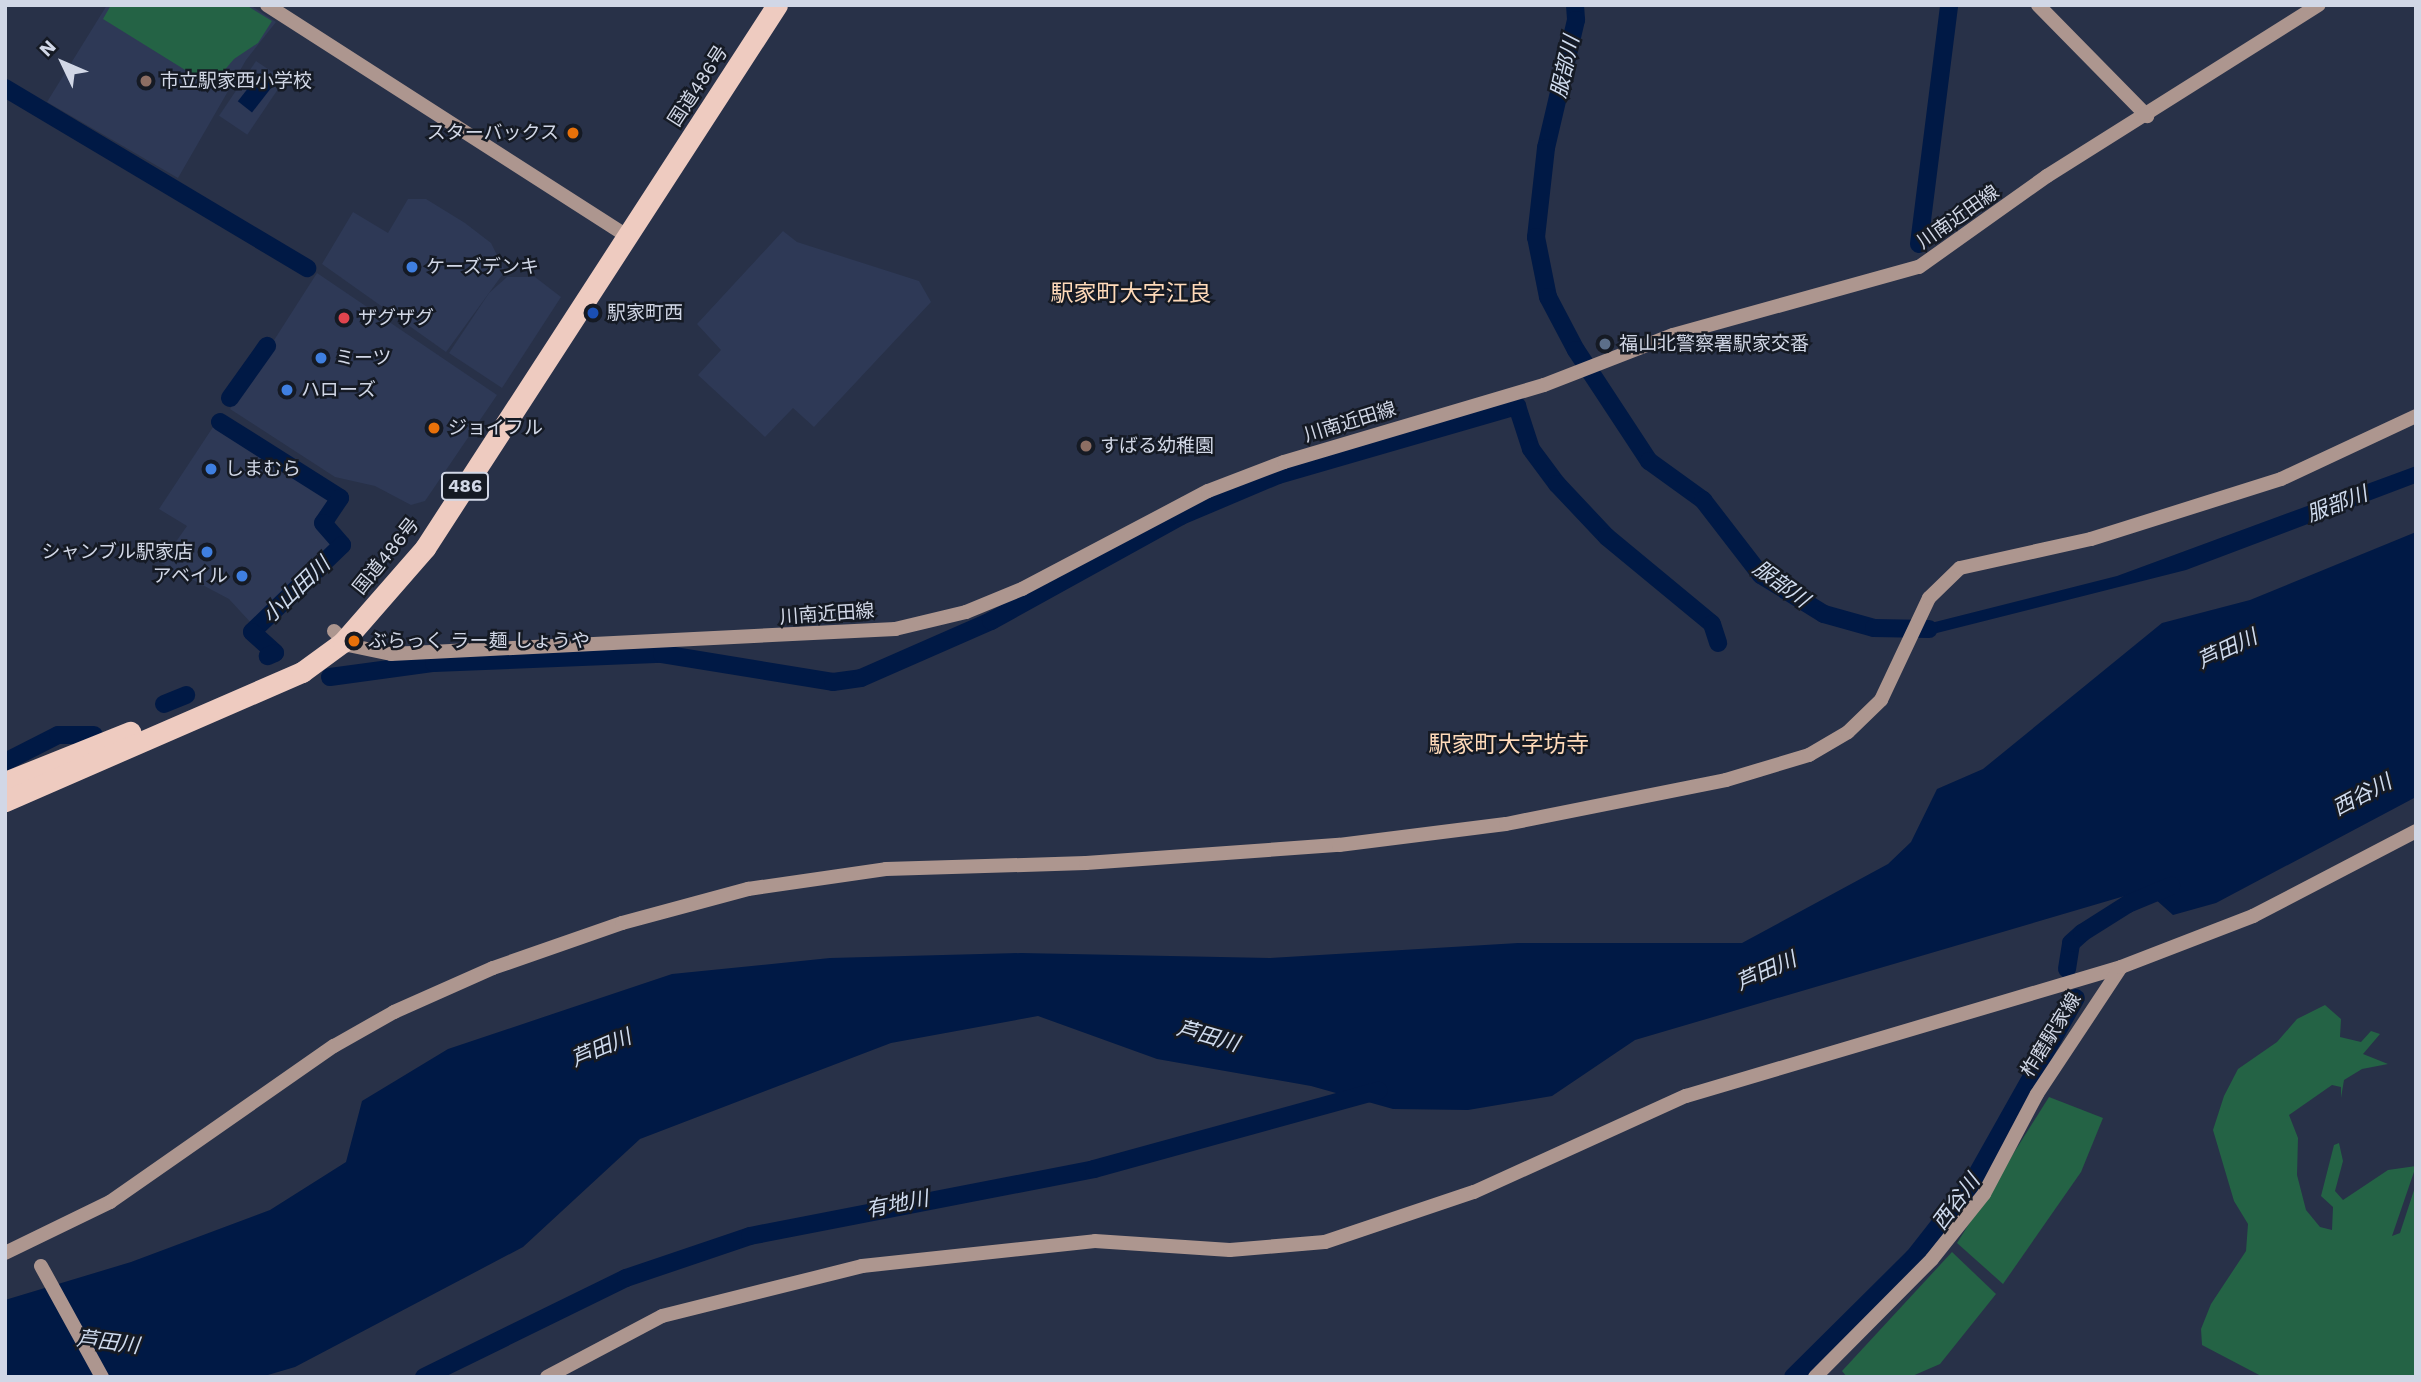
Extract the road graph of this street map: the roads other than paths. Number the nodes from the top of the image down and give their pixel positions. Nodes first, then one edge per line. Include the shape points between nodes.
1 (267, 5) edge
2 (764, 5) edge
3 (778, 5) edge
4 (2038, 5) edge
5 (2319, 5) edge
6 (2147, 116) junction
7 (622, 233) junction
8 (2416, 416) edge
9 (338, 636) junction
10 (5, 782) edge
11 (5, 801) edge
12 (2416, 831) edge
13 (2121, 967) junction
14 (5, 1253) edge
15 (41, 1266) dead end
16 (102, 1377) edge
17 (547, 1377) edge
18 (1815, 1377) edge

1 - 7 street
2 - 7 highway, 国道486号 / 486
3 - 7 highway, 国道486号 / 486
4 - 6 street
5 - 6 street, 川南近田線
6 - 9 street, 川南近田線 via 2047,176 1919,267 1752,311 1582,371 1329,446 1208,491 1022,589 918,625 798,636 391,654
7 - 9 highway, 国道486号 / 486 via 414,542
8 - 14 street via 2281,479 2206,504 2091,538 1974,561 1949,575 1929,598 1881,700 1827,746 1784,764 1506,824 1339,845 1086,863 886,869 748,890 622,923 493,968 394,1012 334,1045 110,1202
9 - 10 highway, 国道486号 / 486 via 261,677
9 - 11 highway, 国道486号 / 486 via 302,672
12 - 13 street via 2253,916
13 - 17 street via 1698,1092 1474,1192 1325,1242 1230,1250 1095,1241 862,1266 662,1316
13 - 18 street, 柞磨駅家線 via 2037,1094 1984,1194 1932,1259
15 - 16 street

